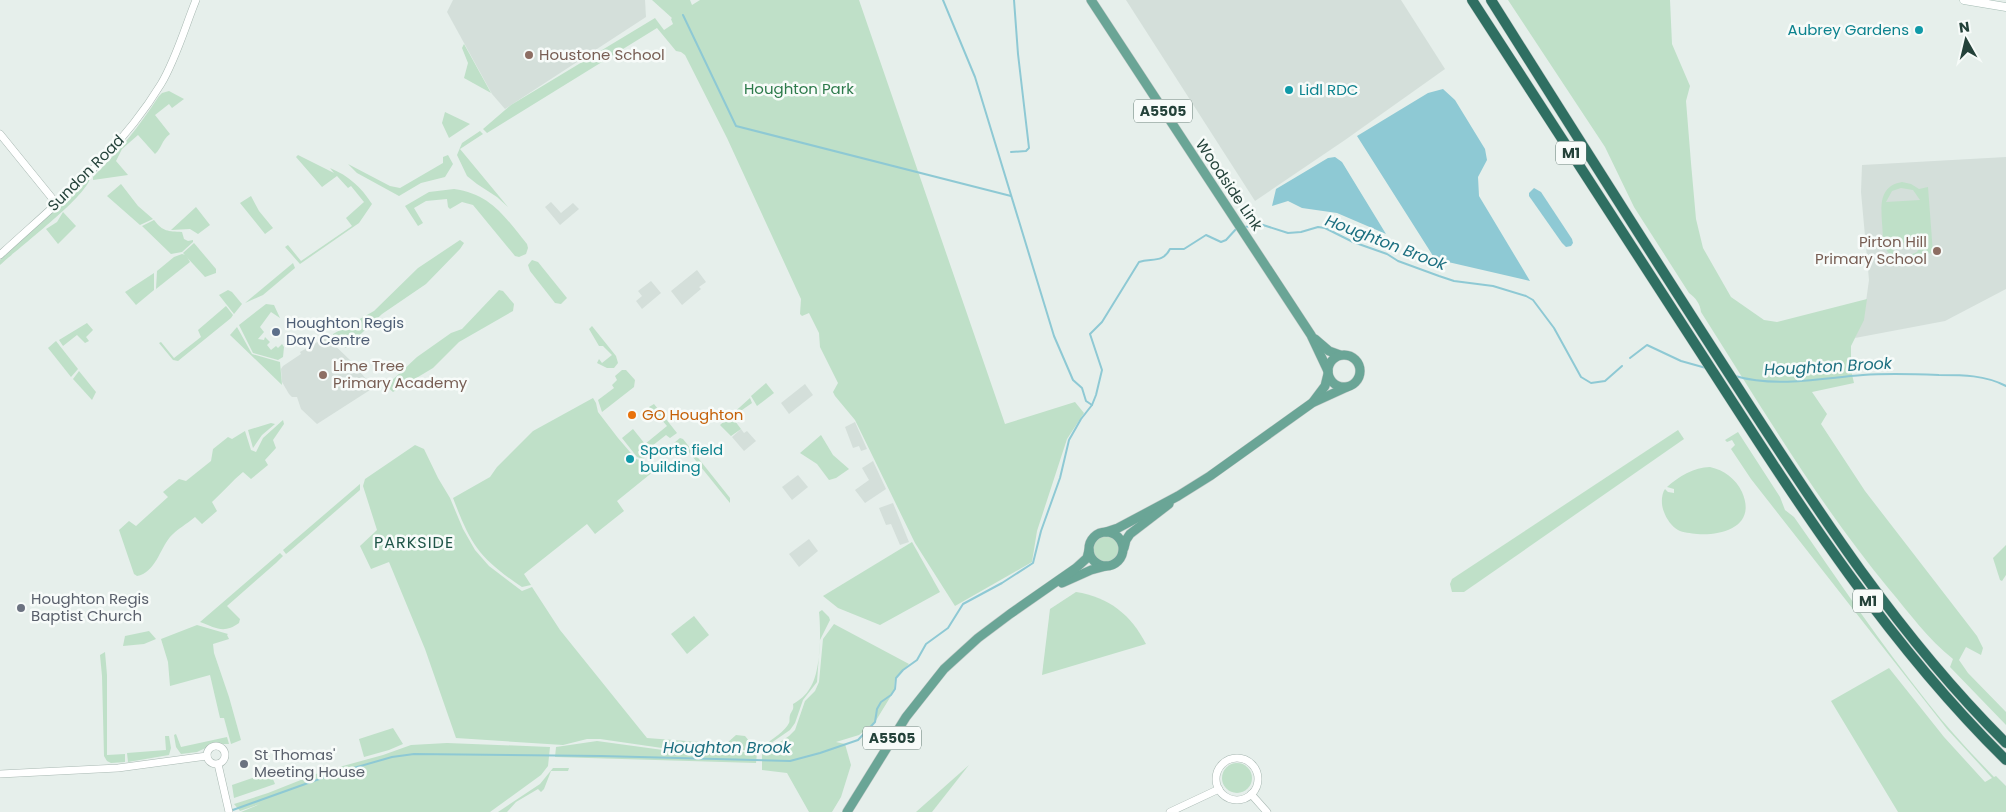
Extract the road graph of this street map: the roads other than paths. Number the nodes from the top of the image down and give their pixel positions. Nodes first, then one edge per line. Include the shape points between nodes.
1 (196, 0) edge
2 (1091, 0) edge
3 (1472, 0) edge
4 (1491, 0) edge
5 (1964, 0) edge
6 (2006, 6) edge
7 (0, 134) edge
8 (56, 204) junction
9 (0, 255) edge
10 (1311, 335) junction
11 (1340, 355) junction
12 (1328, 373) junction
13 (1347, 387) junction
14 (1312, 403) junction
15 (1178, 496) junction
16 (1106, 532) junction
17 (1089, 550) junction
18 (1124, 550) junction
19 (1108, 566) junction
20 (1043, 592) junction
21 (2006, 743) edge
22 (207, 756) junction
23 (2006, 760) edge
24 (218, 764) junction
25 (0, 774) edge
26 (1219, 789) junction
27 (1251, 794) junction
28 (228, 809) edge
29 (847, 812) edge
30 (1170, 812) edge
31 (1267, 812) edge

1 - 8 street, Sundon Road via 162,82 142,114 121,141
2 - 10 main road, Woodside Link / A5505
3 - 23 highway, M1 via 1793,495 1897,640
4 - 21 highway, M1 via 1758,420 1858,567 1965,701
5 - 6 main road
7 - 8 street
8 - 9 street, Sundon Road
10 - 11 main road, Woodside Link / A5505 via 1329,352
10 - 12 main road, Woodside Link / A5505
11 - 12 main road via 1330,362
11 - 13 main road, A5505 via 1352,356 1360,368 1356,382
12 - 13 main road via 1335,384
12 - 14 main road via 1325,386
13 - 14 main road
14 - 15 main road
15 - 16 main road
15 - 18 main road via 1130,534
16 - 17 main road via 1094,537
16 - 18 main road via 1119,537
17 - 19 main road via 1093,560
17 - 20 main road, A5505 via 1081,564
18 - 19 main road via 1117,562
19 - 20 main road, A5505 via 1091,570
20 - 29 main road, A5505 via 993,626 944,669 906,717
22 - 24 street
22 - 24 street via 211,748 222,748 225,756
22 - 25 street via 118,768
24 - 28 street
26 - 27 street via 1223,794 1240,800
26 - 27 street via 1217,777 1221,766 1230,760 1242,759 1253,765 1258,777
26 - 30 street
27 - 31 street

